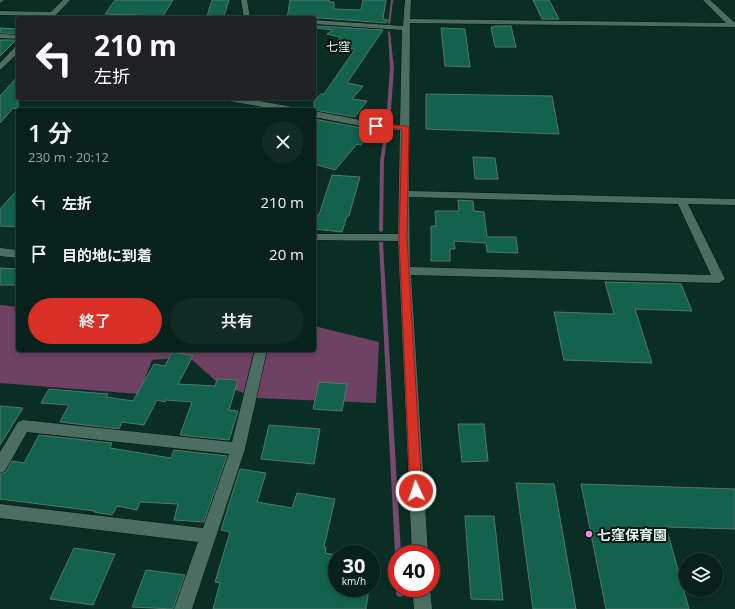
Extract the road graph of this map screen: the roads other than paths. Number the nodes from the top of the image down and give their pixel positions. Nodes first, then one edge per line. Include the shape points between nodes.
1 (67, 0) edge
2 (244, 0) edge
3 (408, 0) edge
4 (706, 0) edge
5 (0, 13) edge
6 (51, 16) edge
7 (247, 16) edge
8 (316, 22) edge
9 (406, 25) junction
10 (734, 25) edge
11 (0, 36) edge
12 (16, 37) edge
13 (16, 52) edge
14 (0, 68) edge
15 (239, 100) edge
16 (278, 108) edge
17 (316, 114) edge
18 (405, 128) junction
19 (404, 194) junction
20 (682, 202) junction
21 (735, 202) edge
22 (316, 237) edge
23 (403, 238) junction
24 (0, 252) edge
25 (16, 254) edge
26 (405, 271) junction
27 (261, 352) edge
28 (238, 449) junction
29 (0, 466) edge
30 (0, 511) edge
31 (208, 536) junction
32 (420, 545) edge
33 (422, 597) edge
34 (183, 609) edge
35 (423, 609) edge

1 - 6 street
2 - 7 street
3 - 9 street
4 - 10 street
5 - 6 street
8 - 9 street
9 - 10 street
9 - 18 street
11 - 12 street
13 - 14 street
15 - 16 street
17 - 18 street via 376,126
18 - 19 street
19 - 20 street
19 - 23 street
20 - 21 street
20 - 26 street via 719,279
22 - 23 street
23 - 26 street
24 - 25 street
26 - 32 street
27 - 28 street
28 - 29 street via 23,426
28 - 31 street
30 - 31 street
31 - 34 street
33 - 35 street

